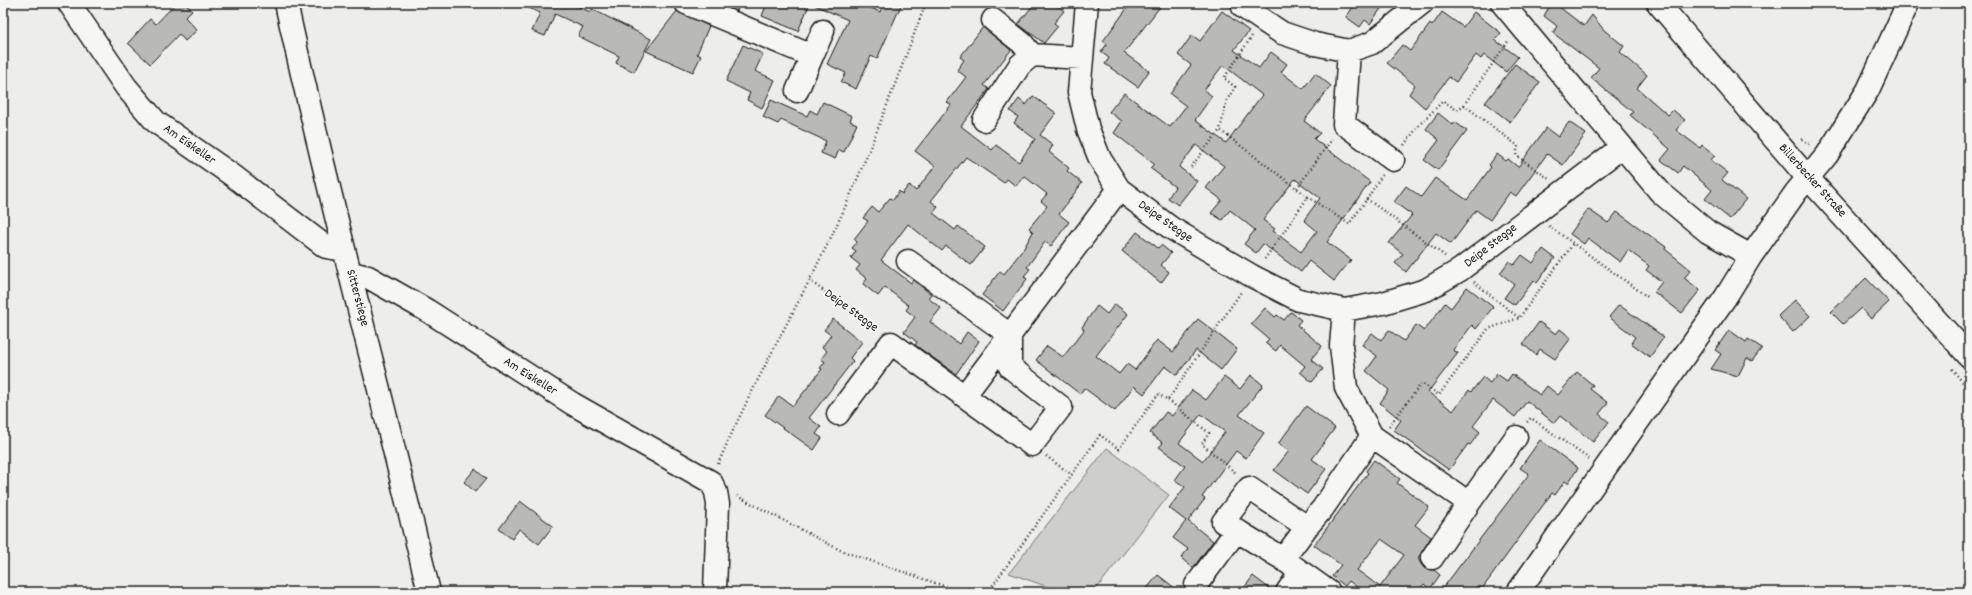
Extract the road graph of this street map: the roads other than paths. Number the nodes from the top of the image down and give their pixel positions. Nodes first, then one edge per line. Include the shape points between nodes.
1 (69, 3) edge
2 (286, 3) edge
3 (686, 3) edge
4 (1087, 3) edge
5 (1422, 3) edge
6 (1502, 3) edge
7 (1658, 3) edge
8 (1908, 3) edge
9 (1243, 6) dead end
10 (993, 20) dead end
11 (823, 31) dead end
12 (1349, 51) junction
13 (1032, 55) junction
14 (812, 56) junction
15 (1082, 58) junction
16 (797, 92) dead end
17 (984, 120) dead end
18 (1622, 147) junction
19 (1393, 160) road end
20 (1808, 177) junction
21 (1119, 189) junction
22 (344, 250) junction
23 (1751, 256) junction
24 (908, 262) dead end
25 (351, 273) junction
26 (1344, 310) junction
27 (1010, 335) junction
28 (1969, 356) edge
29 (965, 395) junction
30 (838, 414) dead end
31 (1372, 436) junction
32 (1516, 437) road end
33 (1469, 502) junction
34 (1307, 527) junction
35 (1237, 530) junction
36 (1432, 558) dead end
37 (1283, 559) junction
38 (1301, 572) junction
39 (1196, 585) dead end
40 (429, 592) edge
41 (715, 592) edge
42 (1287, 592) edge
43 (1329, 592) edge
44 (1518, 592) edge

1 - 22 street, Am Eiskeller via 126,87 156,122 326,246
2 - 22 street, Sitterstiege via 316,142
3 - 14 street
4 - 15 street, Deipe Stegge
5 - 12 street via 1372,43
6 - 18 street
7 - 20 street, Billerbecker Straße
8 - 20 street via 1868,90 1827,155
9 - 12 street via 1282,33 1315,44
10 - 13 street via 1022,43
11 - 14 street
12 - 19 street via 1344,124
13 - 15 street
13 - 17 street via 1020,65
14 - 16 street
15 - 21 street, Deipe Stegge via 1079,92 1088,129 1100,159
18 - 23 street via 1661,193 1708,232
18 - 26 street, Deipe Stegge via 1460,270 1426,290 1383,303
20 - 23 street
20 - 28 street, Billerbecker Straße
21 - 26 street, Deipe Stegge via 1171,228 1252,276 1299,300
21 - 27 street
22 - 25 street, Sitterstiege
23 - 44 street via 1725,298
24 - 27 street
25 - 40 street, Sitterstiege
25 - 41 street, Am Eiskeller via 368,277 428,311 573,404 711,482 718,504
26 - 31 street via 1341,346 1346,388
27 - 29 street
27 - 29 street via 1010,367 1061,407 1032,445
29 - 30 street via 891,343
31 - 33 street
31 - 34 street
32 - 33 street
33 - 36 street
34 - 35 street via 1249,488 1223,522
34 - 37 street
35 - 37 street
35 - 39 street
37 - 38 street
38 - 42 street
38 - 43 street

